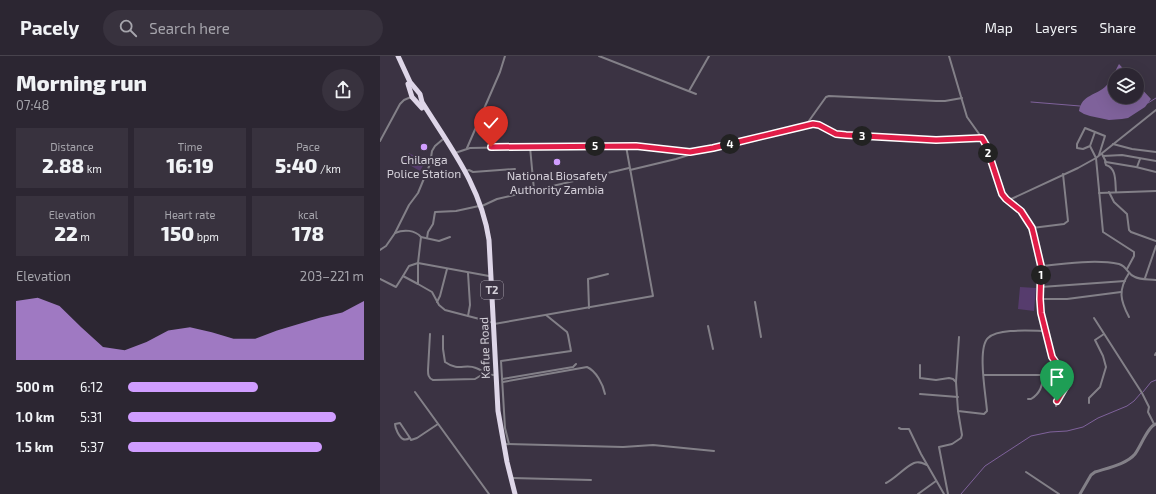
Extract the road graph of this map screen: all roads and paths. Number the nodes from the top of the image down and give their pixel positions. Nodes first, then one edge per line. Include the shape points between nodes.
1 (397, 56) edge
2 (505, 56) edge
3 (599, 56) edge
4 (709, 56) edge
5 (949, 56) edge
6 (689, 91) junction
7 (419, 94) junction
8 (696, 94) dead end
9 (413, 97) junction
10 (962, 98) junction
11 (1156, 110) edge
12 (806, 125) junction
13 (1095, 132) junction
14 (982, 138) junction
15 (442, 140) junction
16 (380, 141) edge
17 (1113, 144) junction
18 (626, 146) junction
19 (1090, 146) junction
20 (530, 147) junction
21 (467, 148) junction
22 (698, 151) junction
23 (1156, 152) edge
24 (454, 153) junction
25 (1101, 155) junction
26 (1096, 158) junction
27 (1140, 159) junction
28 (1105, 161) junction
29 (1156, 161) edge
30 (1137, 167) junction
31 (515, 169) dead end
32 (629, 169) junction
33 (465, 171) junction
34 (1156, 172) edge
35 (1063, 174) junction
36 (534, 190) junction
37 (1109, 192) junction
38 (1116, 192) junction
39 (1156, 192) edge
40 (1099, 193) junction
41 (1008, 200) junction
42 (480, 206) junction
43 (1032, 228) junction
44 (395, 233) junction
45 (421, 237) junction
46 (450, 237) dead end
47 (427, 238) junction
48 (1156, 241) edge
49 (1156, 246) edge
50 (380, 250) edge
51 (418, 263) junction
52 (1041, 266) junction
53 (447, 269) junction
54 (1127, 269) junction
55 (468, 273) junction
56 (1129, 273) junction
57 (608, 274) dead end
58 (403, 276) junction
59 (489, 276) junction
60 (1145, 278) junction
61 (380, 279) edge
62 (1156, 280) edge
63 (1125, 281) junction
64 (418, 284) junction
65 (1040, 287) junction
66 (1121, 292) junction
67 (1040, 299) junction
68 (437, 302) junction
69 (755, 302) dead end
70 (589, 308) junction
71 (546, 315) junction
72 (468, 316) junction
73 (1129, 317) dead end
74 (1094, 318) dead end
75 (493, 323) junction
76 (708, 326) dead end
77 (1046, 331) junction
78 (430, 334) dead end
79 (1104, 334) junction
80 (443, 336) dead end
81 (761, 337) dead end
82 (959, 337) dead end
83 (713, 349) dead end
84 (1052, 357) junction
85 (576, 364) dead end
86 (920, 365) dead end
87 (485, 373) junction
88 (494, 375) junction
89 (984, 375) junction
90 (1044, 375) junction
91 (500, 380) junction
92 (956, 382) junction
93 (415, 392) dead end
94 (605, 394) dead end
95 (920, 394) dead end
96 (958, 397) junction
97 (1028, 399) dead end
98 (1089, 403) dead end
99 (1056, 406) dead end
100 (958, 411) junction
101 (438, 424) junction
102 (1155, 424) edge
103 (899, 428) dead end
104 (410, 438) junction
105 (506, 444) junction
106 (714, 451) dead end
107 (928, 465) junction
108 (1026, 472) dead end
109 (511, 478) junction
110 (591, 480) dead end
111 (936, 481) junction
112 (886, 483) dead end
113 (489, 494) edge
114 (514, 494) edge
115 (918, 494) edge
116 (944, 494) edge
117 (948, 494) edge
118 (1060, 494) edge
119 (1080, 494) edge

1 - 7 highway, Kafue Road / T2
1 - 9 highway, Kafue Road / T2
2 - 21 street
3 - 6 street
4 - 6 street
5 - 10 street
6 - 8 street
7 - 9 highway via 418,99
7 - 24 highway, Kafue Road / T2
9 - 15 highway, Kafue Road / T2
9 - 16 street via 400,104
10 - 12 street via 936,101 829,96
10 - 14 street via 967,117
11 - 17 street
12 - 14 street via 819,125 836,134 852,136 936,140
12 - 22 street
13 - 19 street
13 - 19 street via 1084,128 1077,147 1081,149
13 - 25 street via 1105,136
14 - 41 street via 1002,194
15 - 42 highway, Kafue Road / T2 via 468,181
15 - 44 street via 432,151 430,164 417,195 400,220
17 - 23 street
17 - 25 street
18 - 20 street
18 - 22 street
18 - 32 street
19 - 26 street
20 - 21 street
20 - 36 street
21 - 24 street
22 - 32 street via 676,159
24 - 33 highway, Kafue Road / T2
25 - 26 street
25 - 27 street via 1122,155
25 - 28 street
26 - 35 street
26 - 40 street
27 - 29 street
27 - 30 street
28 - 30 street
28 - 38 street via 1113,170
30 - 34 street
31 - 33 street
32 - 36 street
32 - 70 street via 654,296
33 - 42 highway, Kafue Road / T2 via 477,193
35 - 41 street
35 - 43 street via 1068,221 1064,224
36 - 42 street
37 - 38 street
37 - 40 street
37 - 48 street via 1114,202 1127,214 1130,231
38 - 39 street
40 - 54 street via 1103,232 1134,252
41 - 43 street via 1021,211
42 - 47 street via 435,212
42 - 59 highway, Kafue Road / T2
42 - 75 highway, Kafue Road / T2 via 489,240
43 - 52 street
44 - 45 street via 405,230
44 - 50 street
45 - 47 street
45 - 51 street
46 - 47 street via 439,241
49 - 60 street
51 - 53 street
51 - 58 street via 410,266
51 - 64 street
52 - 54 street via 1101,263 1118,264
52 - 65 street
53 - 55 street
53 - 68 street
54 - 56 street
55 - 59 street
55 - 72 street
56 - 60 street via 1134,277
56 - 63 street
57 - 70 street via 588,279
58 - 61 street via 396,287
58 - 64 street
59 - 75 highway, Kafue Road / T2
60 - 62 street
63 - 65 street
63 - 66 street
64 - 68 street via 432,292
65 - 67 street
66 - 67 street
66 - 73 street via 1122,304
67 - 77 street
68 - 72 street via 445,310
69 - 81 street
70 - 71 street
71 - 75 street
71 - 91 street via 567,332 571,351 501,361
72 - 75 street
74 - 79 street
75 - 88 highway, Kafue Road / T2
75 - 91 highway, Kafue Road / T2
76 - 83 street
77 - 84 street
77 - 89 street via 1012,332 990,336 983,350
78 - 87 street via 430,379 475,379
79 - 98 street via 1095,340 1106,367 1101,386 1089,397
79 - 102 street via 1142,393
80 - 87 street via 445,362 453,367 474,367
82 - 92 street
84 - 90 street via 1053,372
84 - 99 street via 1068,381
85 - 91 street via 574,367
86 - 92 street via 922,379 949,378
87 - 88 street
88 - 114 highway, Kafue Road / T2 via 497,422 504,462
89 - 90 street
89 - 100 street via 986,413
90 - 97 street via 1041,389 1032,399
91 - 94 street via 587,368 602,384
91 - 105 highway, Kafue Road / T2
92 - 96 street
93 - 101 street
95 - 96 street
96 - 100 street
100 - 117 street via 962,437 952,444 939,447
101 - 104 street via 415,440
101 - 113 street
102 - 119 street via 1133,456 1095,472
103 - 107 street via 909,429
104 - 104 street via 400,423 395,424 403,439
105 - 106 street via 623,447 653,445
105 - 109 highway, Kafue Road / T2
107 - 111 street
107 - 112 street via 914,463
108 - 118 street
109 - 110 street
109 - 114 highway, Kafue Road / T2
111 - 115 street
111 - 116 street

